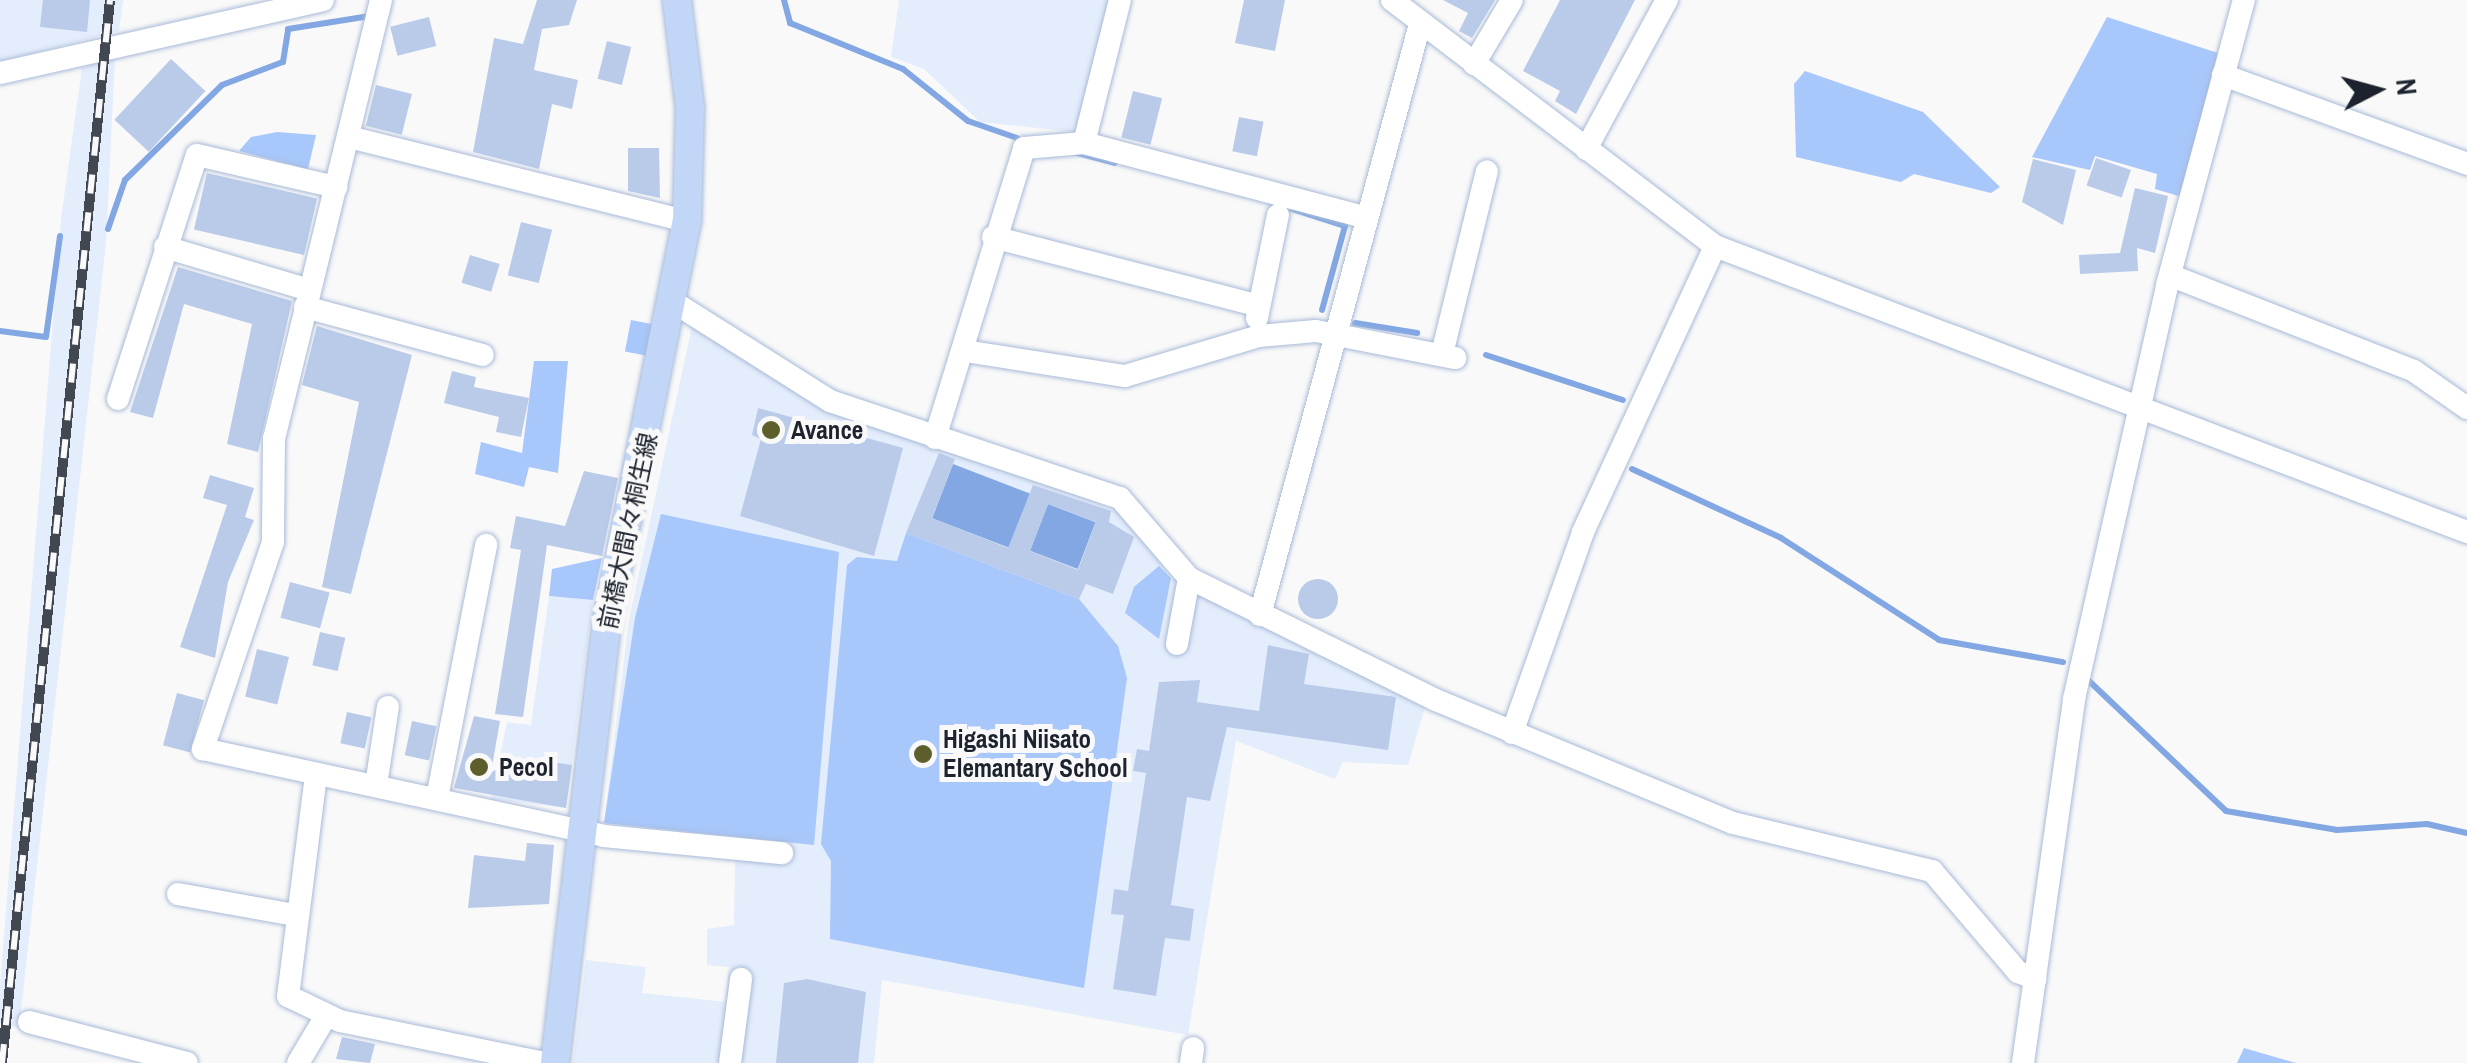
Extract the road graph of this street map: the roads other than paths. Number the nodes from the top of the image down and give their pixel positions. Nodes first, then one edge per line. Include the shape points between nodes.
1 (323, 0) edge
2 (381, 0) edge
3 (677, 0) edge
4 (1120, 0) edge
5 (1512, 0) edge
6 (1666, 0) edge
7 (2219, 0) edge
8 (1394, 1) edge
9 (2243, 5) edge
10 (1420, 24) junction
11 (1474, 64) junction
12 (0, 73) edge
13 (2223, 75) junction
14 (349, 137) junction
15 (1084, 143) junction
16 (1586, 149) junction
17 (2467, 164) edge
18 (1487, 170) dead end
19 (336, 187) junction
20 (1278, 215) dead end
21 (1361, 216) junction
22 (687, 220) junction
23 (992, 237) junction
24 (165, 246) junction
25 (1715, 246) junction
26 (2172, 276) junction
27 (307, 299) junction
28 (675, 303) junction
29 (1256, 305) junction
30 (1332, 332) junction
31 (1259, 336) junction
32 (965, 350) junction
33 (483, 356) dead end
34 (118, 399) dead end
35 (2139, 406) junction
36 (2467, 408) edge
37 (935, 438) junction
38 (2467, 532) edge
39 (486, 545) dead end
40 (1190, 578) junction
41 (1260, 615) junction
42 (1177, 644) dead end
43 (388, 707) dead end
44 (1512, 733) junction
45 (316, 775) junction
46 (376, 785) junction
47 (437, 798) junction
48 (582, 829) junction
49 (782, 853) dead end
50 (178, 894) dead end
51 (295, 915) junction
52 (741, 978) dead end
53 (2036, 979) junction
54 (326, 1016) junction
55 (29, 1022) dead end
56 (186, 1063) edge
57 (298, 1063) edge
58 (544, 1063) edge
59 (555, 1063) edge
60 (730, 1063) edge
61 (2023, 1063) edge

1 - 12 street
2 - 14 street
3 - 22 main road, 前橋大間々桐生線 via 690,108
4 - 15 street
5 - 11 street
6 - 16 street
7 - 9 street
8 - 10 street
9 - 13 street
10 - 11 street
10 - 21 street
11 - 16 street
13 - 17 street
13 - 26 street
14 - 19 street
14 - 22 street
15 - 21 street
15 - 23 street via 1044,142 1017,153
16 - 25 street
18 - 30 street via 1448,356
19 - 24 street via 197,155
19 - 27 street
20 - 29 street
21 - 30 street
22 - 28 main road, 前橋大間々桐生線
23 - 29 street
23 - 32 street
24 - 27 street
24 - 34 street
25 - 35 street
25 - 44 street via 1583,532
26 - 35 street
26 - 36 street via 2414,371
27 - 33 street
27 - 45 street via 274,438 272,542 202,749
28 - 37 street via 830,401
28 - 48 main road, 前橋大間々桐生線 via 616,568
29 - 31 street
30 - 31 street
30 - 41 street
31 - 32 street via 1126,376
32 - 37 street
35 - 38 street
35 - 53 street via 2068,726
37 - 40 street via 1130,504
39 - 47 street
40 - 41 street
40 - 42 street
41 - 44 street
43 - 46 street
44 - 53 street via 1734,823 1932,872 2018,972
45 - 46 street
45 - 51 street
46 - 47 street
47 - 48 street
48 - 49 street
48 - 59 main road, 前橋大間々桐生線
50 - 51 street
51 - 54 street via 286,989
52 - 60 street
53 - 61 street
54 - 57 street
54 - 58 street
55 - 56 street

